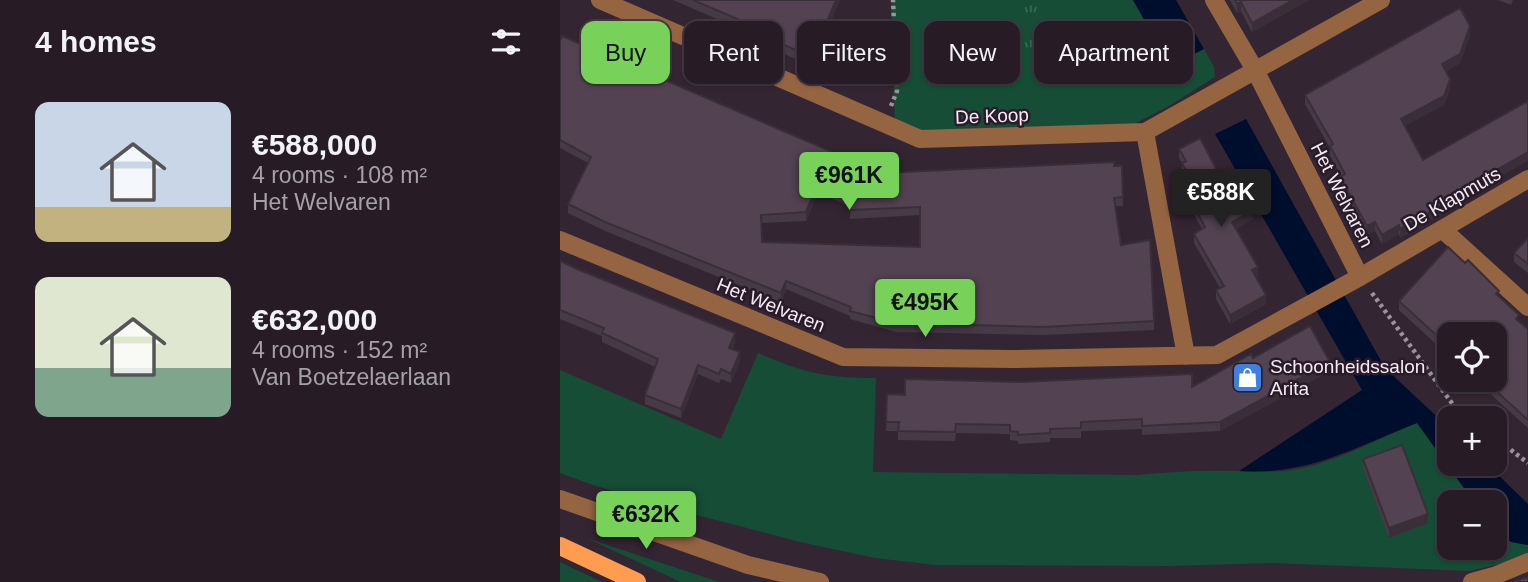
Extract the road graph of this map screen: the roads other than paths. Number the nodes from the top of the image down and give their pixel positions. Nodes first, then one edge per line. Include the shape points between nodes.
1 (600, 0) edge
2 (1214, 0) edge
3 (1381, 0) edge
4 (1255, 70) junction
5 (1145, 132) junction
6 (1528, 179) edge
7 (1442, 229) junction
8 (560, 240) edge
9 (1360, 277) junction
10 (1528, 307) edge
11 (1186, 356) junction
12 (560, 499) edge
13 (560, 546) edge
14 (1528, 562) edge
15 (637, 582) edge
16 (820, 582) edge
17 (1472, 582) edge

1 - 5 street, De Koop via 920,139
2 - 4 street, Het Welvaren
3 - 4 street, De Koop
4 - 5 street, De Koop
4 - 9 street, Het Welvaren
5 - 11 street
6 - 7 street, De Klapmuts
7 - 9 street, De Klapmuts
7 - 10 street
8 - 11 street, Het Welvaren via 843,357
9 - 11 street, Het Welvaren via 1217,355
12 - 16 street via 748,565
13 - 15 main road
14 - 17 street

